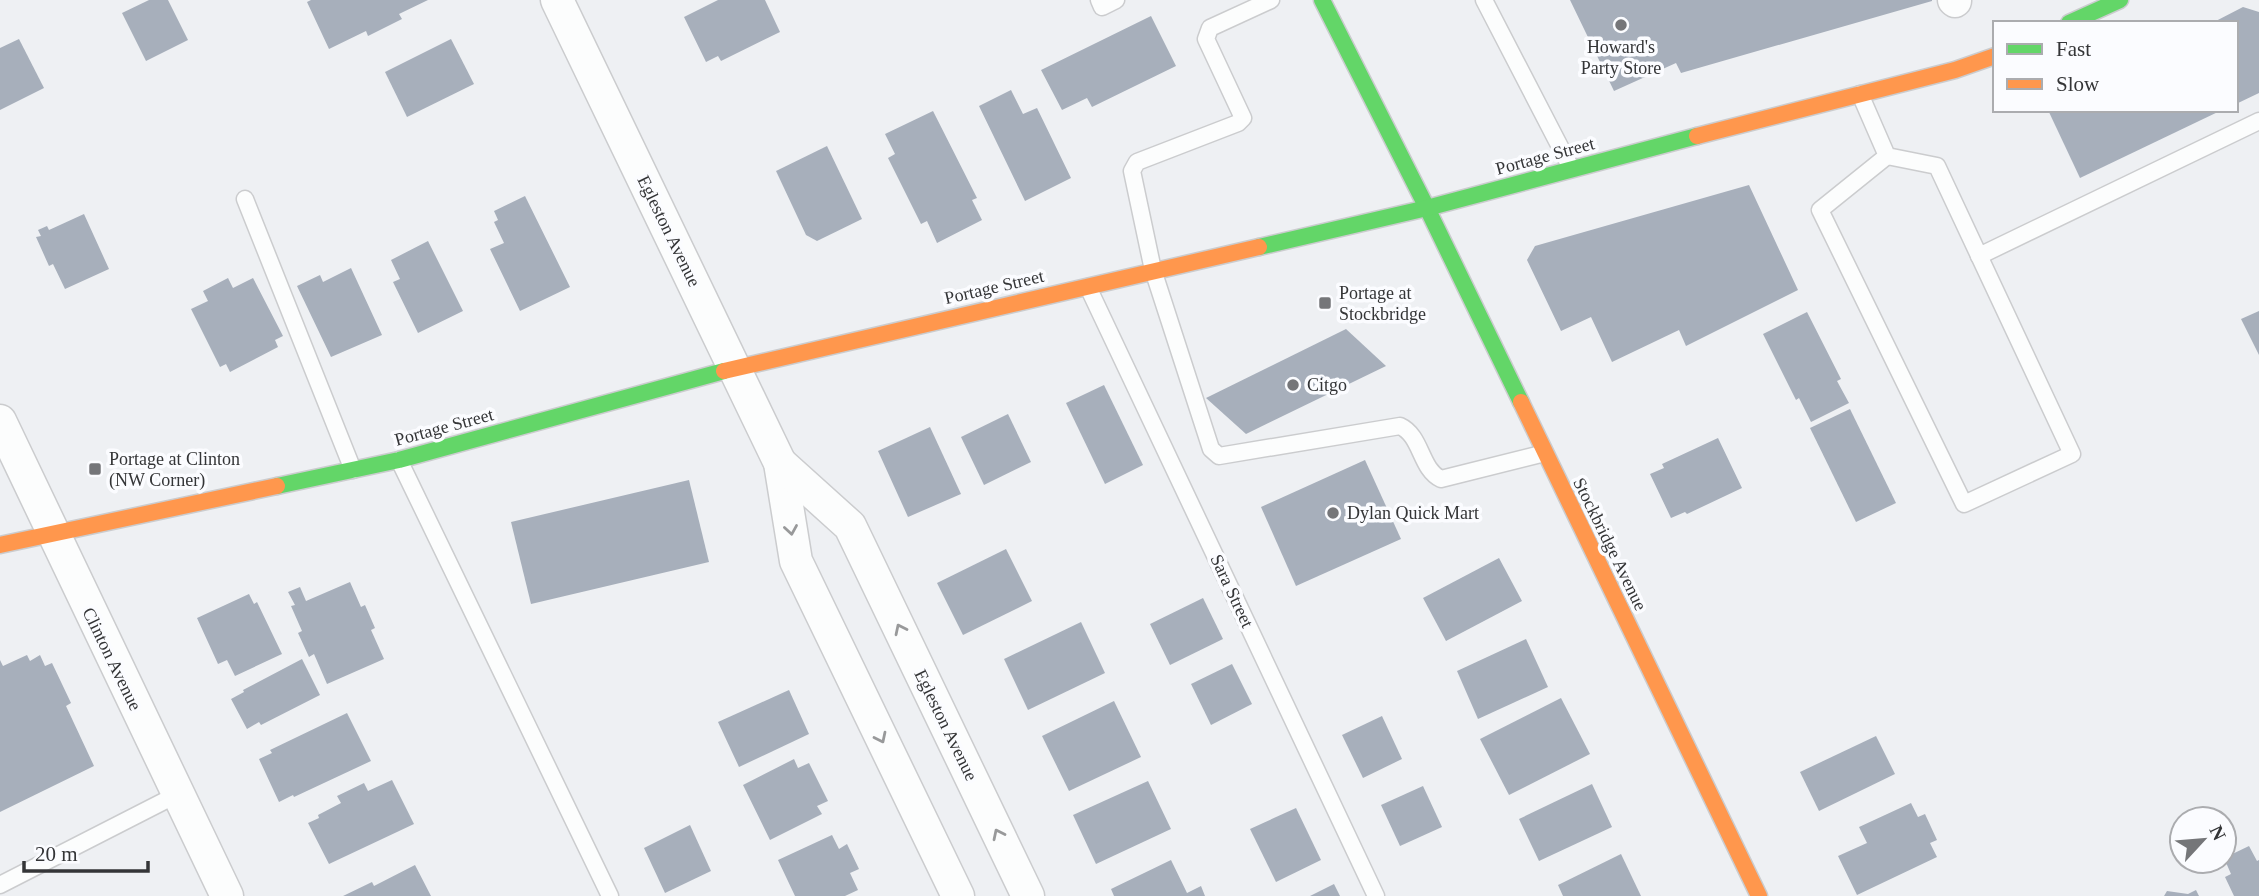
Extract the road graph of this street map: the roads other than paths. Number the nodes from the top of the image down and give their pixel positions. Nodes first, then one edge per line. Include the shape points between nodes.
1 (557, 0) edge
2 (1099, 0) edge
3 (1116, 0) edge
4 (1271, 0) edge
5 (1322, 0) edge
6 (1484, 0) edge
7 (2120, 0) edge
8 (2073, 21) edge
9 (1993, 57) edge
10 (1860, 94) junction
11 (2259, 121) edge
12 (1887, 156) junction
13 (1571, 168) junction
14 (245, 199) dead end
15 (1427, 208) junction
16 (1979, 257) junction
17 (1153, 270) junction
18 (1087, 285) junction
19 (735, 368) junction
20 (0, 421) edge
21 (1545, 453) junction
22 (399, 460) junction
23 (780, 463) junction
24 (353, 471) junction
25 (55, 534) junction
26 (0, 545) edge
27 (177, 794) junction
28 (0, 884) edge
29 (227, 896) edge
30 (610, 896) edge
31 (958, 896) edge
32 (1028, 896) edge
33 (1376, 896) edge
34 (1759, 896) edge

1 - 19 street, Egleston Avenue
2 - 3 lane via 1102,7
4 - 17 lane via 1206,33 1243,118 1138,162 1132,170
5 - 15 main road, Stockbridge Avenue
6 - 13 lane
7 - 8 main road
9 - 10 main road, Portage Street
10 - 12 lane
10 - 13 main road, Portage Street
11 - 16 lane
12 - 16 lane via 1937,166
12 - 16 lane via 1820,210 1964,504 2072,454
13 - 15 main road, Portage Street
14 - 24 lane
15 - 17 main road, Portage Street
15 - 21 main road, Stockbridge Avenue
17 - 18 main road, Portage Street
17 - 21 lane via 1211,449 1219,456 1392,426 1411,433 1441,479
18 - 19 main road, Portage Street
18 - 33 lane, Sara Street
19 - 22 main road, Portage Street
19 - 23 street, Egleston Avenue
20 - 25 street, Clinton Avenue
21 - 34 main road, Stockbridge Avenue
22 - 24 main road, Portage Street
22 - 30 lane
23 -> 31 street, Egleston Avenue via 796,561
32 -> 23 street, Egleston Avenue via 850,526
24 - 25 main road, Portage Street
25 - 26 main road, Portage Street
25 - 27 street, Clinton Avenue
27 - 28 lane
27 - 29 street, Clinton Avenue

